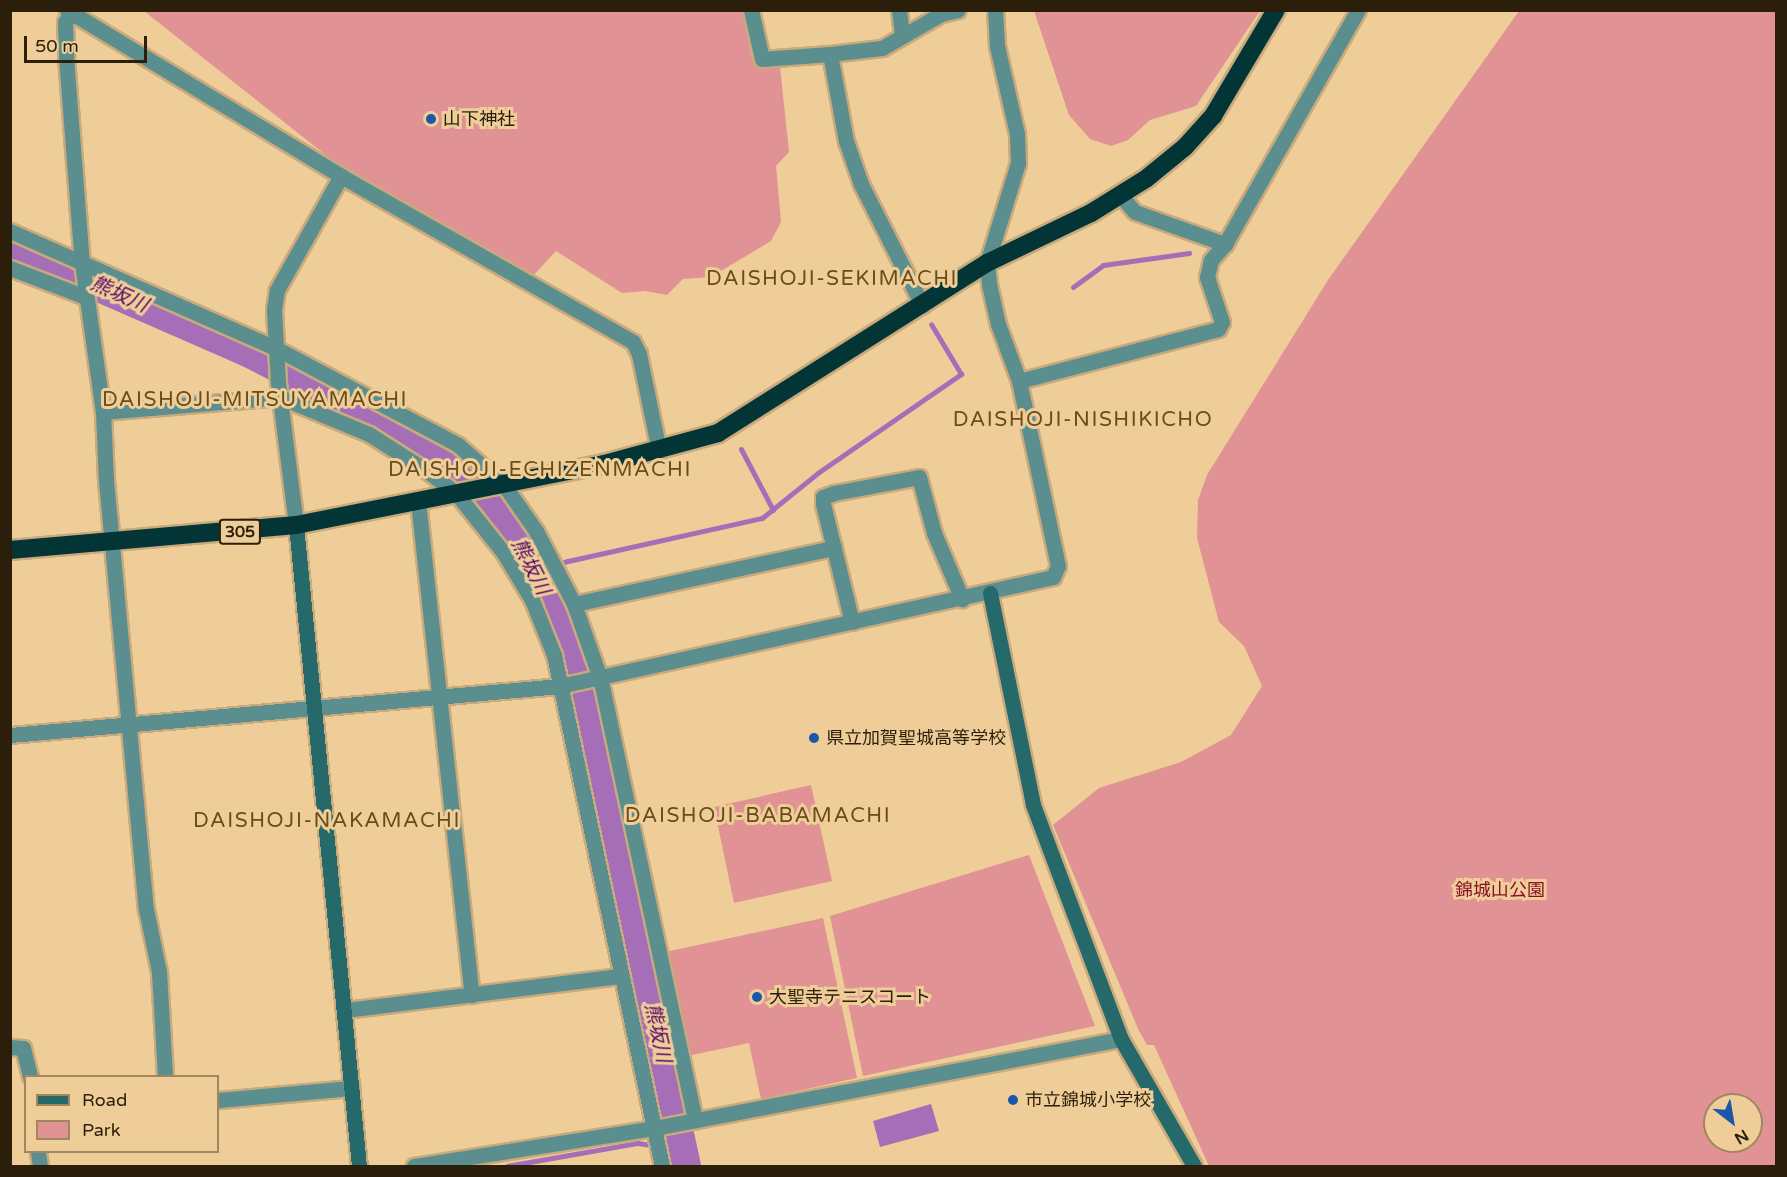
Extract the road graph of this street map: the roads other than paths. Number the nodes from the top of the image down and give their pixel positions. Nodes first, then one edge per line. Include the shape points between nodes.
1 (751, 10) edge
2 (899, 10) edge
3 (958, 10) edge
4 (996, 10) edge
5 (1276, 10) edge
6 (1358, 10) edge
7 (69, 12) edge
8 (902, 36) junction
9 (830, 54) junction
10 (340, 176) junction
11 (1121, 196) junction
12 (10, 231) edge
13 (1226, 244) junction
14 (987, 263) junction
15 (82, 267) junction
16 (10, 268) edge
17 (86, 297) junction
18 (922, 304) junction
19 (277, 353) junction
20 (1019, 381) junction
21 (279, 390) junction
22 (104, 412) junction
23 (659, 451) junction
24 (500, 486) junction
25 (462, 492) junction
26 (418, 501) junction
27 (296, 525) junction
28 (113, 541) junction
29 (834, 548) junction
30 (10, 550) edge
31 (990, 593) junction
32 (962, 599) junction
33 (574, 604) junction
34 (852, 622) junction
35 (598, 678) junction
36 (564, 685) junction
37 (441, 694) junction
38 (312, 706) junction
39 (130, 724) junction
40 (10, 735) edge
41 (620, 976) junction
42 (472, 995) junction
43 (346, 1010) junction
44 (1121, 1039) junction
45 (10, 1047) edge
46 (29, 1075) edge
47 (165, 1075) edge
48 (351, 1088) junction
49 (219, 1100) edge
50 (690, 1121) junction
51 (657, 1128) junction
52 (359, 1167) edge
53 (414, 1167) edge
54 (662, 1167) edge
55 (1194, 1167) edge

1 - 9 street via 762,59
2 - 8 street
3 - 8 street via 941,14
4 - 14 street via 997,46 1017,134 1018,163
5 - 11 highway, 305 via 1232,87 1199,133
6 - 13 street
7 - 10 street
7 - 15 street via 65,22 66,57
8 - 9 street via 882,48
9 - 18 street via 846,141 861,184
10 - 19 street via 277,290
10 - 23 street via 633,342 639,354
11 - 13 street via 1135,212
11 - 14 highway, 305
12 - 15 street
13 - 20 street via 1211,260 1207,277 1222,322 1218,329
14 - 18 highway, 305
14 - 20 street via 998,324
15 - 17 street
15 - 19 street
16 - 17 street
17 - 22 street
18 - 23 highway, 305 via 740,422 697,441
19 - 21 street
19 - 24 street via 458,445
20 - 31 street via 1057,574
21 - 22 street
21 - 25 street via 369,434
21 - 27 street
22 - 28 street
23 - 24 highway, 305
24 - 25 highway, 305
24 - 33 street via 536,531
25 - 26 highway, 305
25 - 36 street via 528,592
26 - 27 highway, 305
26 - 37 street
27 - 28 highway, 305
27 - 38 street
28 - 30 highway, 305
28 - 39 street
29 - 32 street via 823,497 919,477 934,533
29 - 33 street
29 - 34 street
31 - 32 street
31 - 44 street via 1033,805
32 - 34 street
33 - 35 street
34 - 35 street
35 - 36 street
35 - 50 street
36 - 37 street
36 - 41 street
37 - 38 street
37 - 42 street
38 - 39 street
38 - 43 street
39 - 40 street
39 - 47 street via 146,909 159,972
41 - 42 street
41 - 51 street
42 - 43 street
43 - 48 street
44 - 50 street
44 - 55 street
45 - 46 street via 22,1048
48 - 49 street
48 - 52 street
50 - 51 street
51 - 53 street
51 - 54 street

